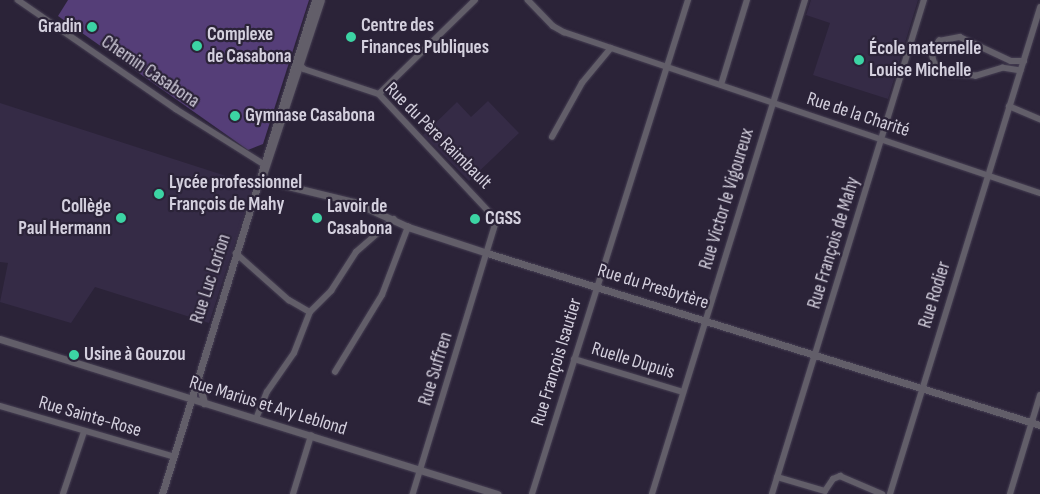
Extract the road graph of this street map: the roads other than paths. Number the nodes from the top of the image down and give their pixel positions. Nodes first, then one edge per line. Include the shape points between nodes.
1 (18, 0) edge
2 (315, 0) edge
3 (321, 0) edge
4 (475, 0) edge
5 (528, 0) edge
6 (688, 0) edge
7 (747, 0) edge
8 (804, 0) edge
9 (924, 0) edge
10 (1040, 8) edge
11 (611, 48) junction
12 (909, 49) junction
13 (931, 52) junction
14 (1000, 56) junction
15 (297, 57) junction
16 (1024, 61) junction
17 (300, 66) junction
18 (667, 67) junction
19 (996, 70) junction
20 (1021, 71) junction
21 (721, 85) junction
22 (379, 94) junction
23 (772, 102) junction
24 (1010, 106) junction
25 (1040, 119) edge
26 (552, 137) dead end
27 (882, 138) junction
28 (264, 165) junction
29 (988, 175) junction
30 (260, 179) junction
31 (275, 183) junction
32 (1040, 193) edge
33 (394, 220) junction
34 (408, 226) junction
35 (236, 253) junction
36 (487, 253) junction
37 (596, 287) junction
38 (310, 312) junction
39 (705, 320) junction
40 (0, 339) edge
41 (815, 354) junction
42 (574, 359) junction
43 (335, 372) dead end
44 (198, 376) junction
45 (922, 388) junction
46 (683, 392) junction
47 (1040, 395) edge
48 (190, 398) junction
49 (204, 403) junction
50 (0, 406) edge
51 (256, 419) junction
52 (1032, 422) junction
53 (1040, 424) edge
54 (84, 432) junction
55 (311, 436) junction
56 (172, 456) junction
57 (421, 470) junction
58 (777, 477) junction
59 (63, 494) edge
60 (162, 494) edge
61 (293, 494) edge
62 (413, 494) edge
63 (497, 494) edge
64 (532, 494) edge
65 (652, 494) edge
66 (772, 494) edge
67 (882, 494) edge
68 (890, 494) edge
69 (1010, 494) edge

1 - 28 street, Chemin Casabona
2 - 15 street, Rue Luc Lorion
3 - 17 street, Rue Luc Lorion
4 - 22 street
5 - 11 street, Rue de la Charité via 553,26
6 - 18 street, Rue François Isautier
7 - 21 street
8 - 23 street, Rue Victor le Vigoureux
9 - 12 street, Rue François de Mahy
10 - 16 street, Rue Rodier
11 - 18 street, Rue de la Charité
11 - 26 street via 582,83
12 - 13 street
12 - 27 street, Rue François de Mahy
13 - 14 street via 939,41 953,37 971,41
13 - 19 street via 934,63 949,74 976,76
14 - 16 street via 1011,61
14 - 19 street
15 - 17 street
15 - 28 street, Rue Luc Lorion
16 - 20 street, Rue Rodier
17 - 22 street, Rue du Père Raimbault
17 - 28 street, Rue Luc Lorion
18 - 21 street, Rue de la Charité
18 - 37 street, Rue François Isautier
19 - 20 street
20 - 24 street, Rue Rodier
21 - 23 street, Rue de la Charité
22 - 36 street, Rue du Père Raimbault via 492,211 497,220
23 - 27 street, Rue de la Charité
23 - 39 street, Rue Victor le Vigoureux
24 - 25 street
24 - 29 street, Rue Rodier
27 - 29 street, Rue de la Charité
27 - 41 street, Rue François de Mahy
28 - 30 street, Rue Luc Lorion
28 - 31 street
29 - 32 street, Rue de la Charité
29 - 45 street, Rue Rodier
30 - 31 street, Rue du Presbytère
30 - 35 street, Rue Luc Lorion
31 - 33 street, Rue du Presbytère via 354,202
33 - 34 street, Rue du Presbytère
33 - 38 street via 356,252 330,291
34 - 36 street, Rue du Presbytère
34 - 43 street via 382,295
35 - 38 street via 289,300
35 - 44 street, Rue Luc Lorion
36 - 37 street, Rue du Presbytère
36 - 57 street, Rue Suffren
37 - 39 street, Rue du Presbytère
37 - 42 street, Rue François Isautier
38 - 51 street via 294,354 267,392
39 - 41 street, Rue du Presbytère
39 - 46 street, Rue Victor le Vigoureux
40 - 48 street, Rue Marius et Ary Leblond
41 - 45 street, Rue du Presbytère
41 - 58 street, Rue François de Mahy
42 - 46 street, Ruelle Dupuis
42 - 64 street, Rue François Isautier
44 - 48 street, Rue Luc Lorion
44 - 49 street
45 - 52 street, Rue du Presbytère
45 - 68 street, Rue Rodier
46 - 65 street, Rue Victor le Vigoureux
47 - 52 street
48 - 49 street, Rue Marius et Ary Leblond
48 - 56 street, Rue Luc Lorion
49 - 51 street, Rue Marius et Ary Leblond
50 - 54 street, Rue Sainte-Rose
51 - 55 street, Rue Marius et Ary Leblond
52 - 53 street, Rue du Presbytère
52 - 69 street
54 - 56 street, Rue Sainte-Rose
54 - 59 street
55 - 57 street, Rue Marius et Ary Leblond
55 - 61 street
56 - 60 street, Rue Luc Lorion
57 - 62 street, Rue Suffren
57 - 63 street, Rue Marius et Ary Leblond
58 - 66 street, Rue François de Mahy
58 - 67 street via 825,491 833,478 840,476

